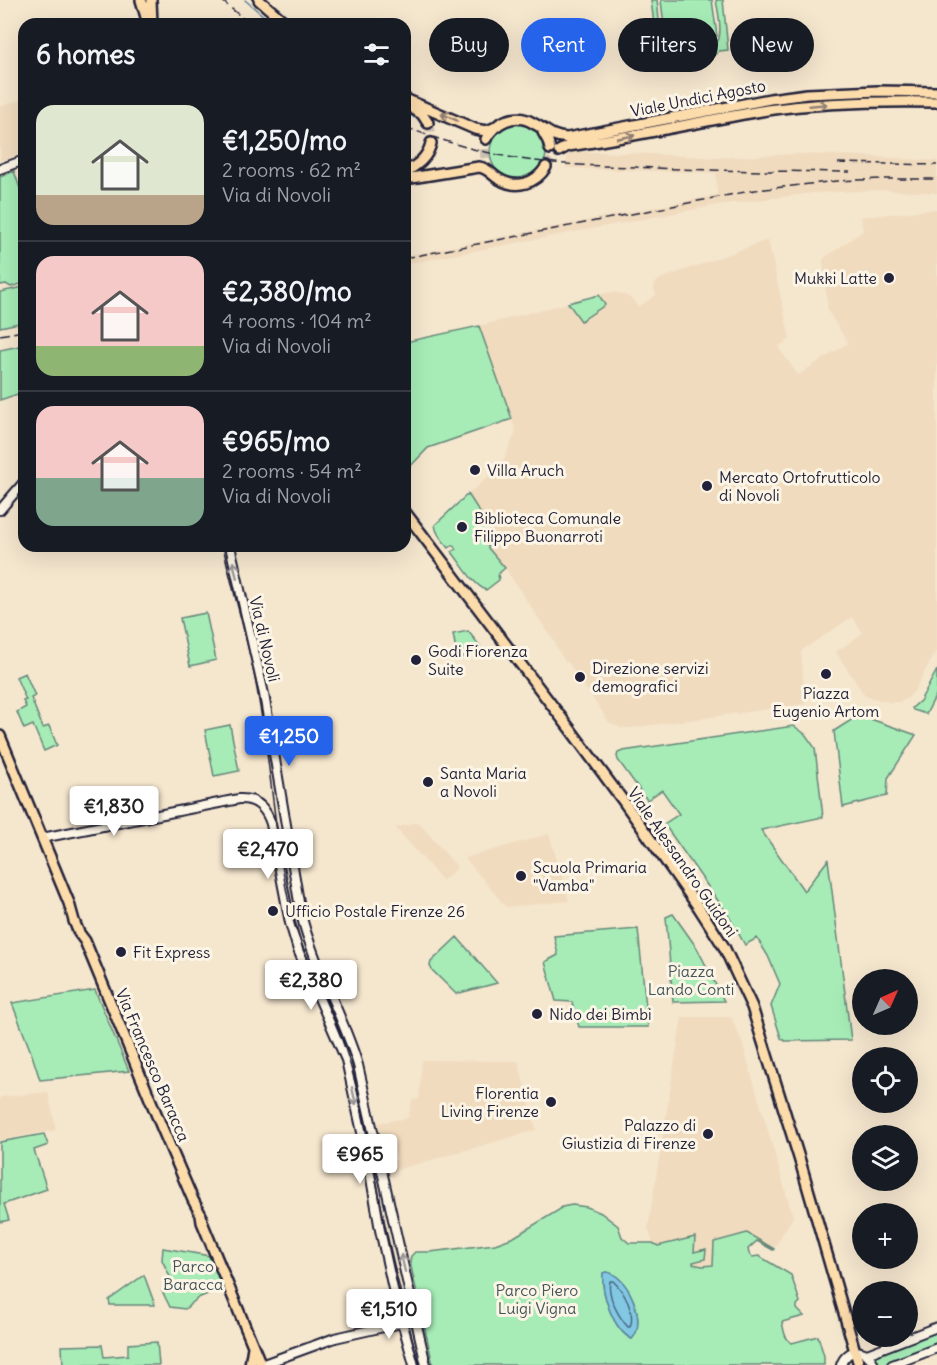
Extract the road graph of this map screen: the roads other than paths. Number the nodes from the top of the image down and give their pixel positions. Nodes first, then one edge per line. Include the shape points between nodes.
1 (141, 0) edge
2 (151, 0) edge
3 (258, 0) edge
4 (147, 18) edge
5 (150, 18) edge
6 (279, 18) edge
7 (937, 92) edge
8 (411, 102) edge
9 (937, 102) edge
10 (411, 108) edge
11 (428, 123) tunnel mouth
12 (494, 128) junction
13 (540, 128) junction
14 (486, 140) tunnel mouth
15 (431, 142) tunnel mouth
16 (485, 158) tunnel mouth
17 (18, 162) edge
18 (546, 167) tunnel mouth
19 (411, 168) edge
20 (0, 169) edge
21 (495, 176) junction
22 (411, 177) edge
23 (18, 489) edge
24 (0, 510) edge
25 (411, 520) edge
26 (411, 529) edge
27 (231, 552) edge
28 (0, 736) edge
29 (42, 838) junction
30 (416, 1320) junction
31 (403, 1323) junction
32 (937, 1327) edge
33 (937, 1348) edge
34 (253, 1350) junction
35 (853, 1352) junction
36 (867, 1354) junction
37 (250, 1365) edge
38 (261, 1365) edge
39 (414, 1365) edge
40 (426, 1365) edge
41 (841, 1365) edge
42 (854, 1365) edge
43 (859, 1365) edge
44 (874, 1365) edge
45 (892, 1365) edge

1 - 4 main road
2 - 5 main road
3 - 6 main road
7 - 13 main road, Viale Undici Agosto via 807,94 567,138
12 -> 8 main road via 475,129
13 -> 9 main road, Viale Undici Agosto via 554,150 766,110 823,104
10 - 11 main road
12 - 13 main road, Viale Undici Agosto via 514,118 528,120
12 - 14 main road
15 - 19 main road via 422,160
16 - 21 main road
17 - 20 street
18 - 21 main road via 537,178 523,184 508,183
21 - 22 main road via 476,167
23 - 24 street
25 - 35 main road, Viale Alessandro Guidoni via 604,775 724,947 753,1007
26 - 35 main road, Viale Alessandro Guidoni via 582,753 720,951 740,991 759,1046
30 -> 27 street, Via di Novoli via 358,1065 301,914 264,694
28 - 29 main road, Via Francesco Baracca
29 -> 31 street via 239,799 252,800 267,813 294,938 345,1060
29 - 34 main road, Via Francesco Baracca via 201,1215
30 - 31 street
30 - 40 street, Via di Novoli
31 - 38 street via 331,1339
31 - 39 street
32 - 36 street
33 - 45 street
34 - 37 main road
34 - 38 main road, Via Francesco Baracca via 255,1362
35 - 36 street
35 - 41 street
35 - 42 main road, Viale Alessandro Guidoni
35 - 43 main road, Viale Alessandro Guidoni
36 - 44 street

